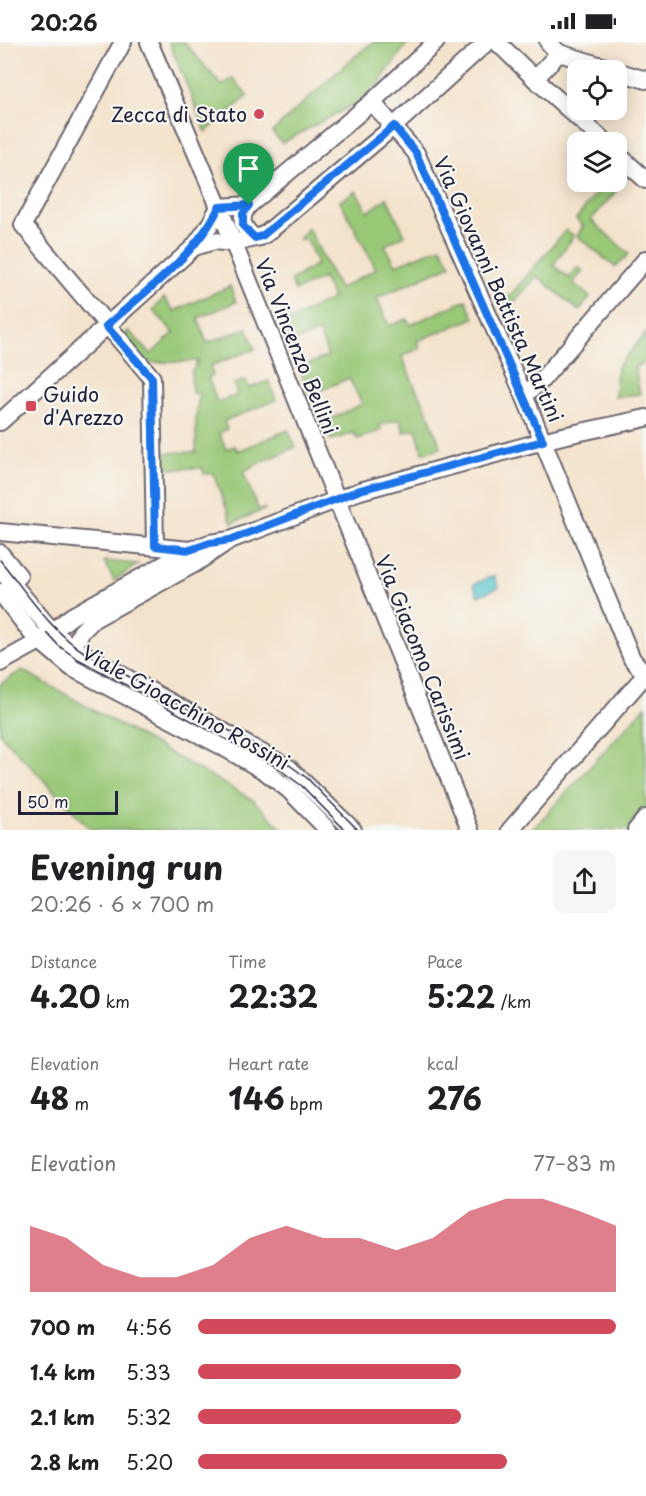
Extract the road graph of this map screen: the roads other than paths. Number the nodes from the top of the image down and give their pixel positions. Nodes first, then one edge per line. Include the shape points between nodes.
1 (123, 42) edge
2 (149, 42) edge
3 (436, 42) edge
4 (487, 42) edge
5 (497, 42) edge
6 (554, 47) edge
7 (588, 60) edge
8 (627, 74) edge
9 (535, 79) junction
10 (646, 80) edge
11 (372, 102) junction
12 (394, 126) junction
13 (594, 132) edge
14 (627, 163) edge
15 (646, 180) edge
16 (249, 205) junction
17 (219, 207) junction
18 (255, 238) junction
19 (233, 243) junction
20 (194, 247) junction
21 (646, 260) edge
22 (106, 326) junction
23 (524, 395) junction
24 (646, 417) edge
25 (0, 422) edge
26 (543, 441) junction
27 (336, 499) junction
28 (0, 532) edge
29 (230, 540) junction
30 (155, 546) junction
31 (190, 550) junction
32 (0, 553) edge
33 (0, 569) edge
34 (0, 592) edge
35 (46, 636) junction
36 (73, 648) junction
37 (0, 663) edge
38 (68, 665) junction
39 (646, 674) edge
40 (646, 818) edge
41 (328, 830) edge
42 (353, 830) edge
43 (470, 830) edge
44 (510, 830) edge
45 (636, 830) edge

1 - 22 street via 23,225
2 - 17 street, Via Vincenzo Bellini
3 - 11 street
4 - 12 street
5 - 9 street
6 - 7 street
6 - 9 street
8 - 10 street
9 - 13 street
11 - 12 street, Via Giovanni Battista Martini
11 - 16 street
12 - 18 street via 273,228
12 - 23 street, Via Giovanni Battista Martini via 416,153
14 - 15 street
16 - 17 street
16 - 18 street via 242,221 245,230
17 - 19 street, Via Vincenzo Bellini
17 - 20 street
18 - 19 street
19 - 20 street via 210,241
19 - 27 street, Via Vincenzo Bellini
20 - 22 street
21 - 23 street via 539,383
22 - 25 street
22 - 30 street via 152,378
23 - 26 street, Via Giovanni Battista Martini
24 - 26 street
26 - 27 street
26 - 39 street, Via Giovanni Battista Martini via 632,659
27 - 29 street
27 - 43 street, Via Giacomo Carissimi
28 - 30 street
29 - 31 street
29 - 36 street via 202,560 94,619
30 - 31 street
31 - 35 street via 72,616
32 - 35 street, Viale Gioacchino Rossini via 22,579
33 - 35 street, Viale Gioacchino Rossini
34 - 35 street, Viale Gioacchino Rossini via 26,627
35 - 36 street, Viale Gioacchino Rossini
35 - 37 street
35 - 38 street, Viale Gioacchino Rossini
36 - 38 street
36 - 42 street, Viale Gioacchino Rossini via 289,768
38 - 41 street, Viale Gioacchino Rossini via 266,772 290,790
39 - 44 street
40 - 45 street

